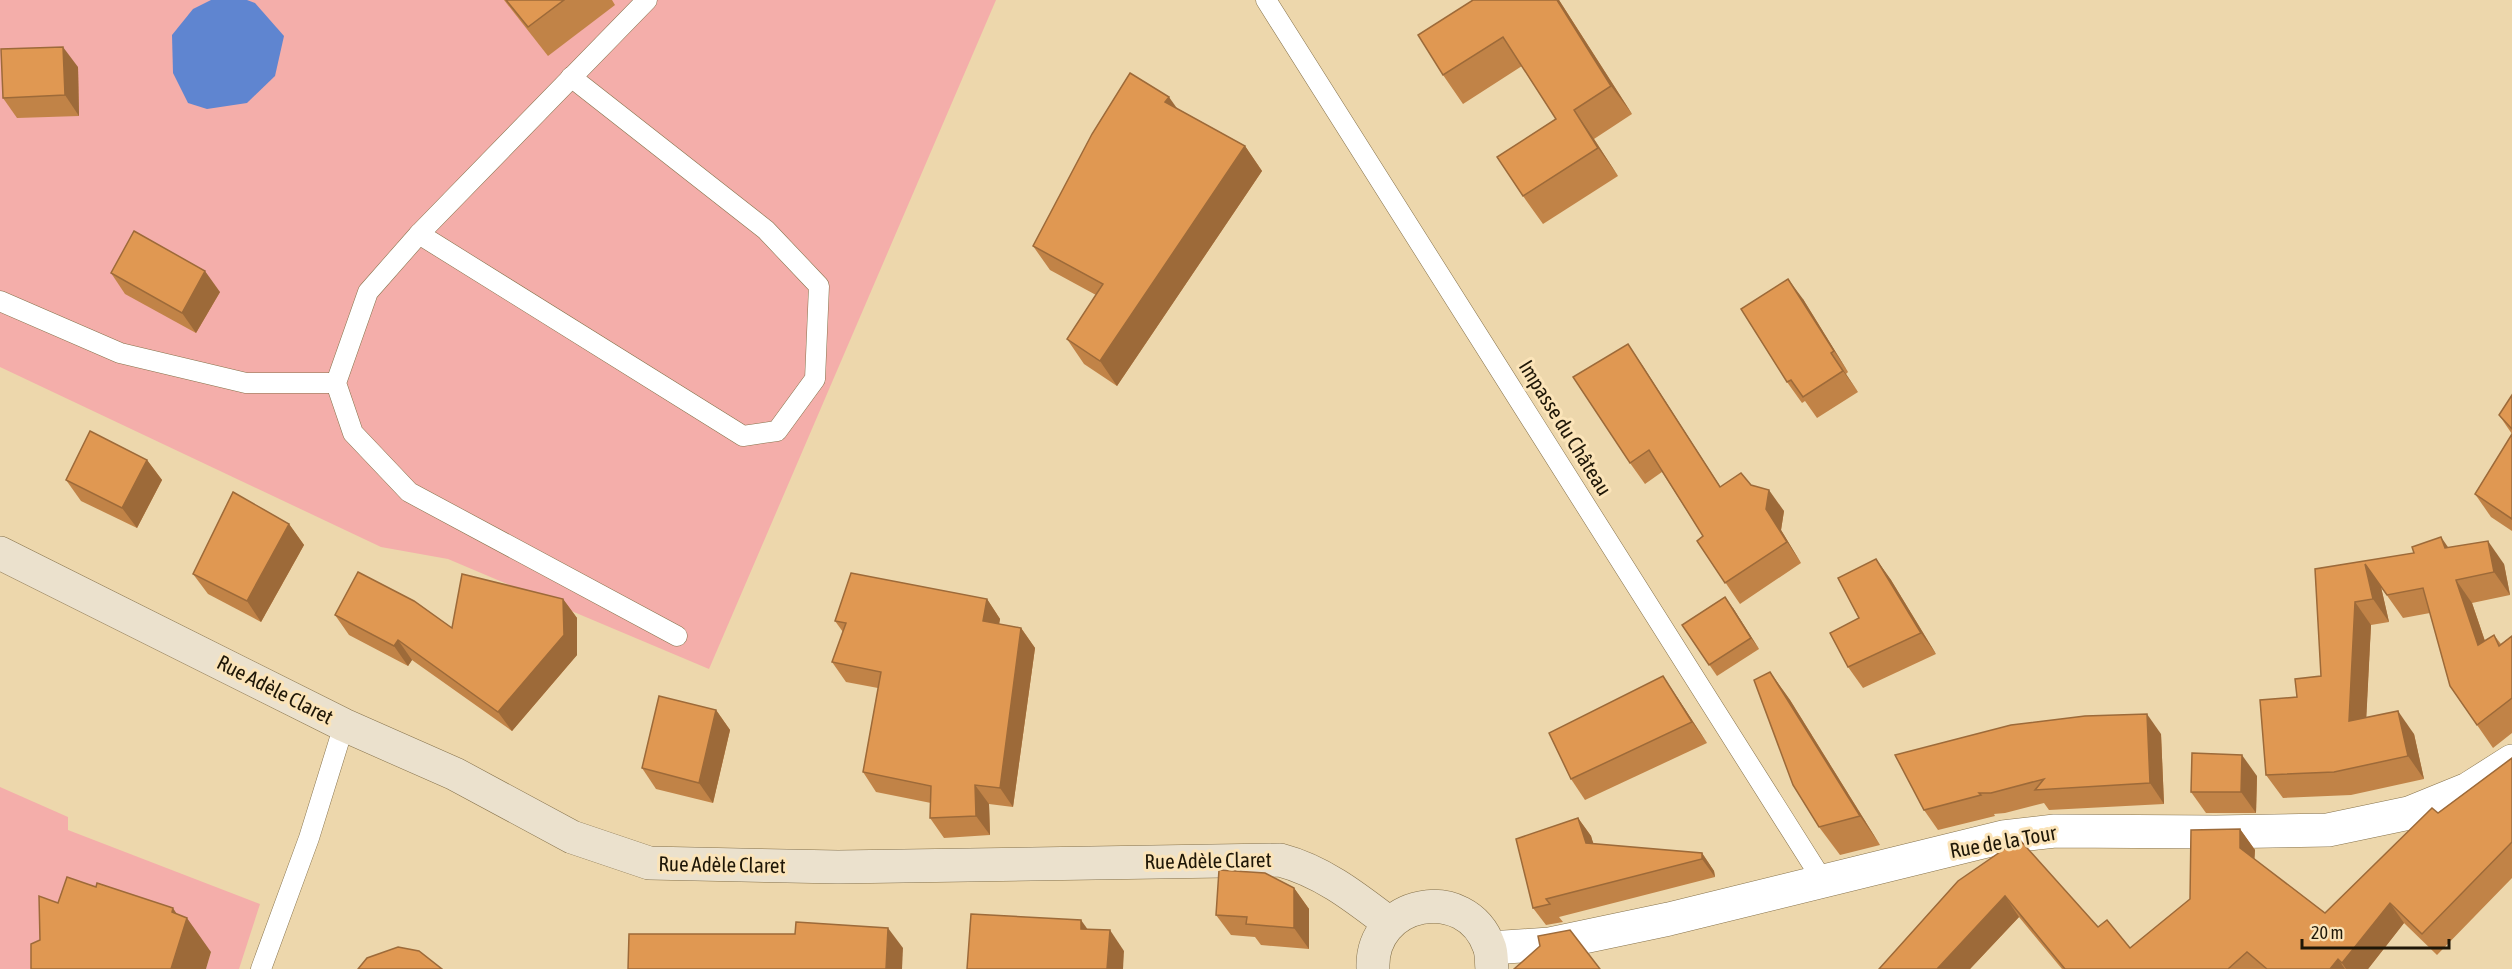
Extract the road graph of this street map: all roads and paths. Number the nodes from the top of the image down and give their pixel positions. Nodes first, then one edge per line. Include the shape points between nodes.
1 (647, 0) edge
2 (1266, 0) edge
3 (571, 78) junction
4 (419, 234) junction
5 (0, 301) edge
6 (336, 383) junction
7 (0, 553) edge
8 (676, 636) dead end
9 (344, 724) junction
10 (2512, 761) edge
11 (2055, 831) junction
12 (2016, 857) edge
13 (1823, 881) junction
14 (1389, 923) junction
15 (1491, 958) edge
16 (261, 969) edge
17 (1373, 969) edge

1 - 3 lane
2 - 13 lane, Impasse du Château
3 - 4 lane
3 - 4 lane via 766,230 819,286 814,379 777,431 743,436
4 - 6 lane via 369,292
5 - 6 lane via 120,353 246,384
6 - 8 lane via 353,433 409,492
7 - 9 street, Rue Adèle Claret
9 - 14 street, Rue Adèle Claret via 455,774 573,837 649,864 838,867 1280,860 1305,866 1351,893
9 - 16 lane via 309,838
10 - 11 street, Rue de la Tour via 2469,789 2409,813 2328,830
11 - 12 lane
11 - 13 street, Rue de la Tour via 2003,837
13 - 15 street, Rue de la Tour
14 - 15 street via 1420,907 1455,910 1482,932
14 - 17 street via 1376,946

